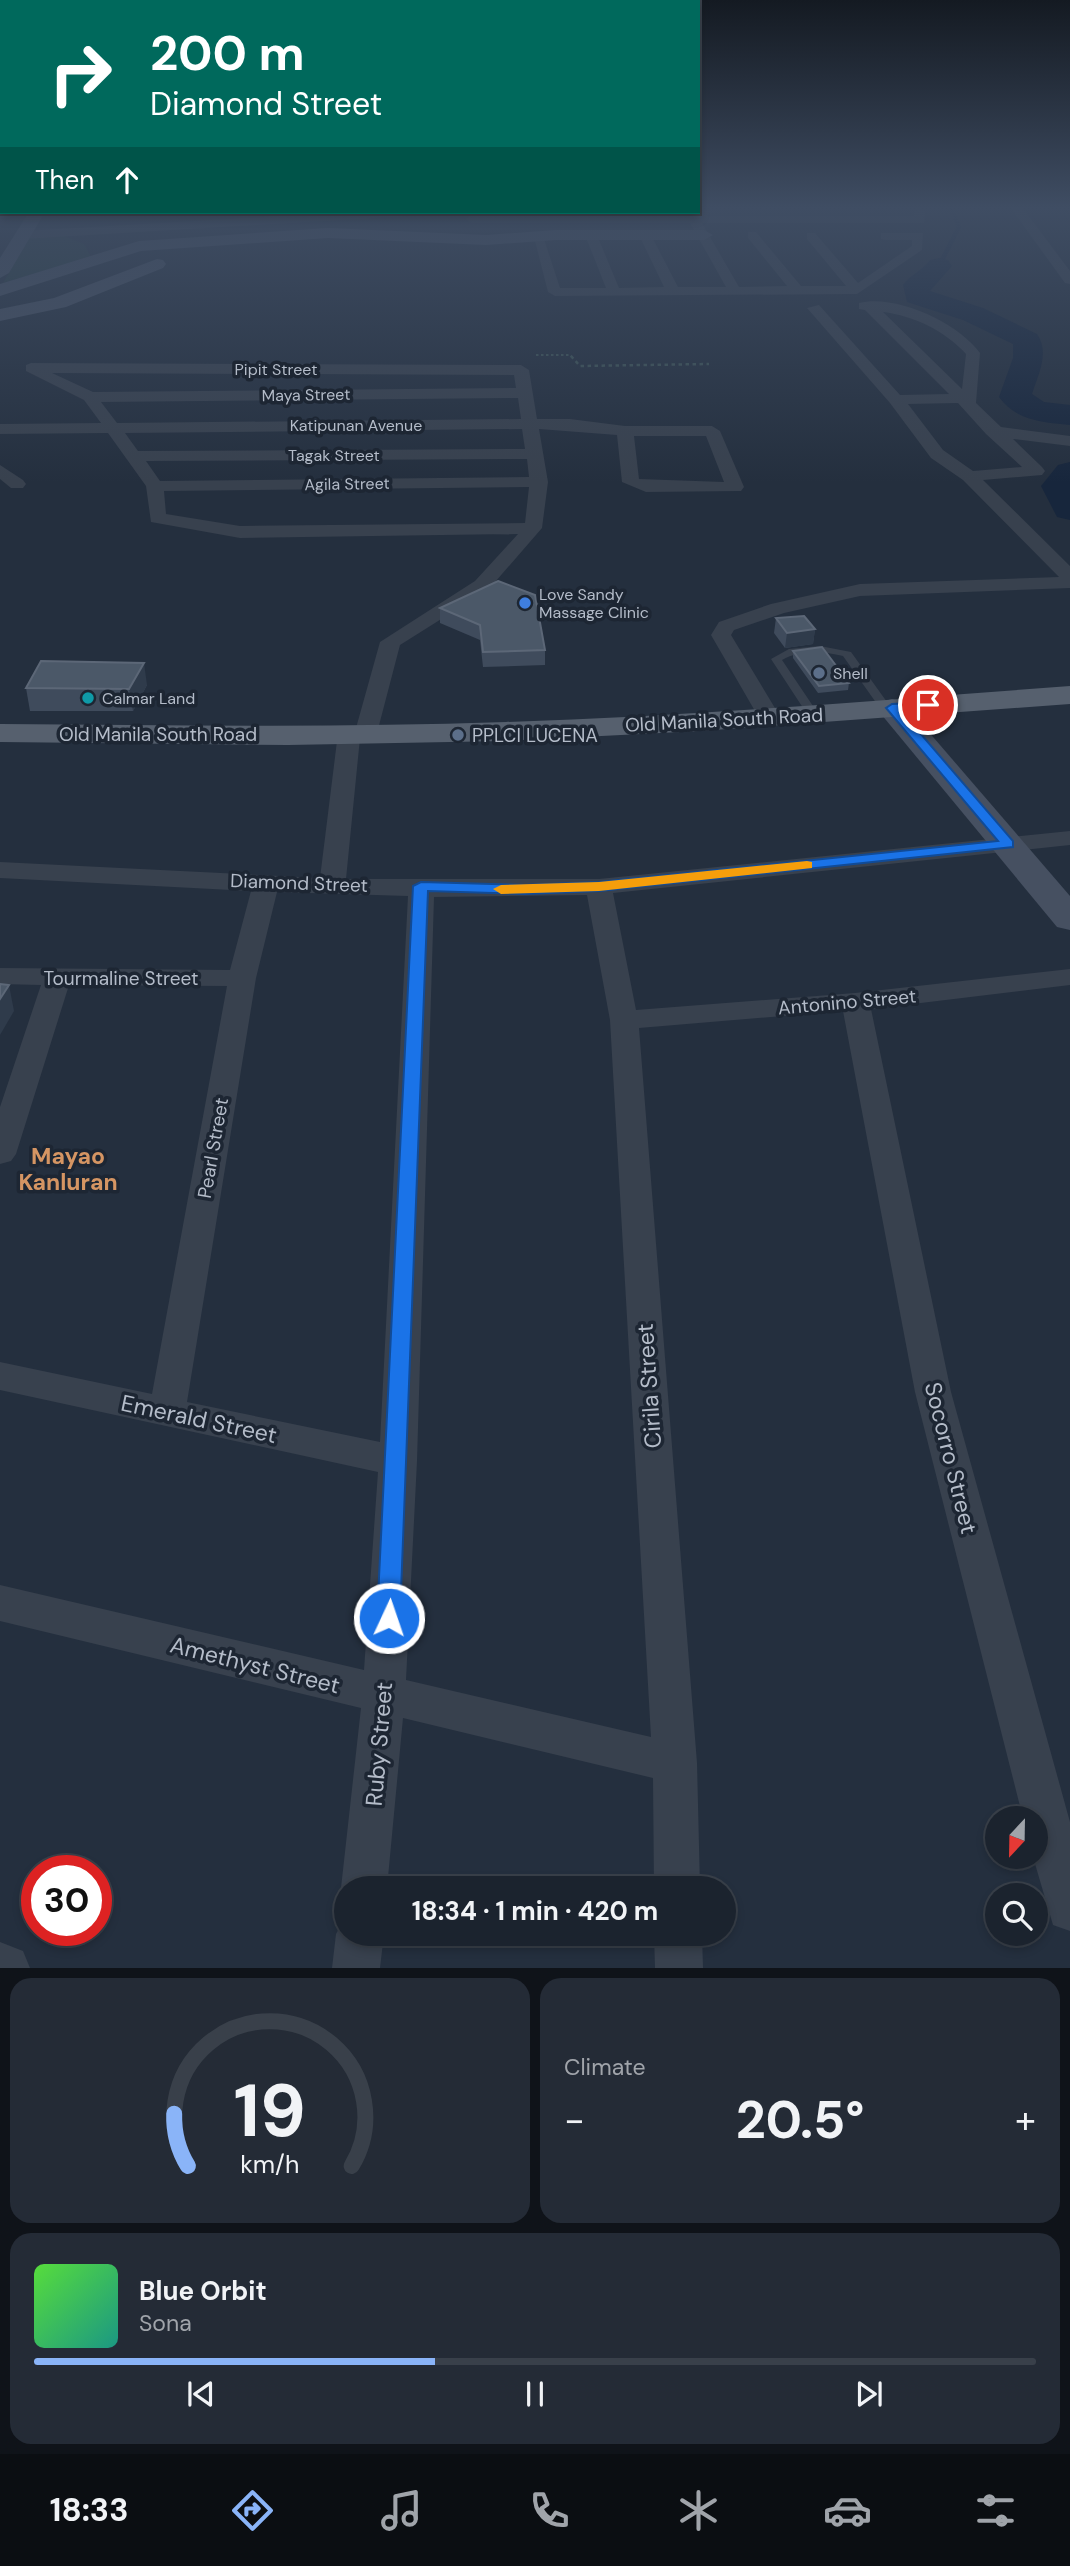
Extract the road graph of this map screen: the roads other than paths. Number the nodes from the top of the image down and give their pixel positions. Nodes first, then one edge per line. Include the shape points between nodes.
1 (70, 299) edge
2 (828, 308) dead end
3 (0, 315) edge
4 (523, 393) junction
5 (90, 397) junction
6 (896, 400) junction
7 (965, 402) junction
8 (531, 424) junction
9 (112, 426) junction
10 (0, 429) edge
11 (625, 431) junction
12 (992, 431) junction
13 (1070, 441) edge
14 (534, 454) junction
15 (133, 456) junction
16 (0, 470) edge
17 (968, 476) junction
18 (539, 482) junction
19 (8, 485) edge
20 (155, 486) junction
21 (533, 528) junction
22 (1070, 580) edge
23 (1070, 695) edge
24 (889, 708) junction
25 (813, 715) junction
26 (770, 718) junction
27 (0, 733) edge
28 (358, 733) junction
29 (1070, 838) edge
30 (1008, 844) junction
31 (0, 870) edge
32 (266, 883) junction
33 (332, 886) junction
34 (421, 886) junction
35 (599, 887) junction
36 (1070, 919) edge
37 (0, 976) edge
38 (242, 978) junction
39 (1070, 978) edge
40 (57, 979) junction
41 (855, 1002) junction
42 (624, 1020) junction
43 (0, 1154) edge
44 (0, 1376) edge
45 (167, 1413) junction
46 (398, 1461) junction
47 (0, 1603) edge
48 (384, 1696) junction
49 (675, 1763) junction
50 (365, 1876) edge
51 (677, 1876) edge
52 (1070, 1908) edge
53 (358, 1946) edge
54 (678, 1946) edge
55 (0, 1966) edge
56 (6, 1968) edge
57 (356, 1968) edge
58 (679, 1968) edge

1 - 3 street
2 - 6 street via 814,308
4 - 5 street, Maya Street
4 - 5 street, Pipit Street via 513,370 31,368
4 - 8 street
5 - 9 street
6 - 7 street
6 - 17 street via 937,454
7 - 7 street via 862,307 897,310 961,337 973,353
7 - 12 street
8 - 9 street, Katipunan Avenue
8 - 11 street, Katipunan Avenue
8 - 14 street
9 - 10 street, Katipunan Avenue
9 - 15 street
11 - 11 street, Katipunan Avenue via 631,482 646,487 735,487 712,430
12 - 13 street
12 - 17 street via 1035,471
14 - 15 street, Tagak Street
14 - 18 street
15 - 20 street
16 - 19 street
17 - 22 street
18 - 20 street, Agila Street
18 - 21 street
20 - 21 street via 157,517 240,532
21 - 28 street via 482,585 390,642
22 - 26 street via 860,590 726,625 721,635
23 - 24 main road, Old Manila South Road
24 - 25 main road, Old Manila South Road
24 - 25 lane via 847,654 816,649 781,656 776,659
24 - 30 street
25 - 26 main road, Old Manila South Road
26 - 28 main road, Old Manila South Road via 575,729
27 - 28 main road, Old Manila South Road
28 - 33 street
29 - 30 street, Diamond Street
30 - 35 street, Diamond Street
30 - 36 street
31 - 32 street, Diamond Street
32 - 33 street, Diamond Street
32 - 38 street, Pearl Street
33 - 34 street, Diamond Street
34 - 35 street, Diamond Street
34 - 46 street, Ruby Street
35 - 42 street, Cirila Street
37 - 40 street, Tourmaline Street
38 - 40 street, Tourmaline Street
38 - 45 street, Pearl Street
39 - 41 street, Antonino Street
40 - 43 street
41 - 42 street, Antonino Street
41 - 52 street, Socorro Street via 933,1392
42 - 49 street, Cirila Street
44 - 45 street, Emerald Street
45 - 46 street, Emerald Street
46 - 48 street, Ruby Street
47 - 48 street, Amethyst Street
48 - 49 street, Amethyst Street
48 - 50 street, Ruby Street
49 - 51 street, Cirila Street
53 - 57 street
54 - 58 street
55 - 56 street

